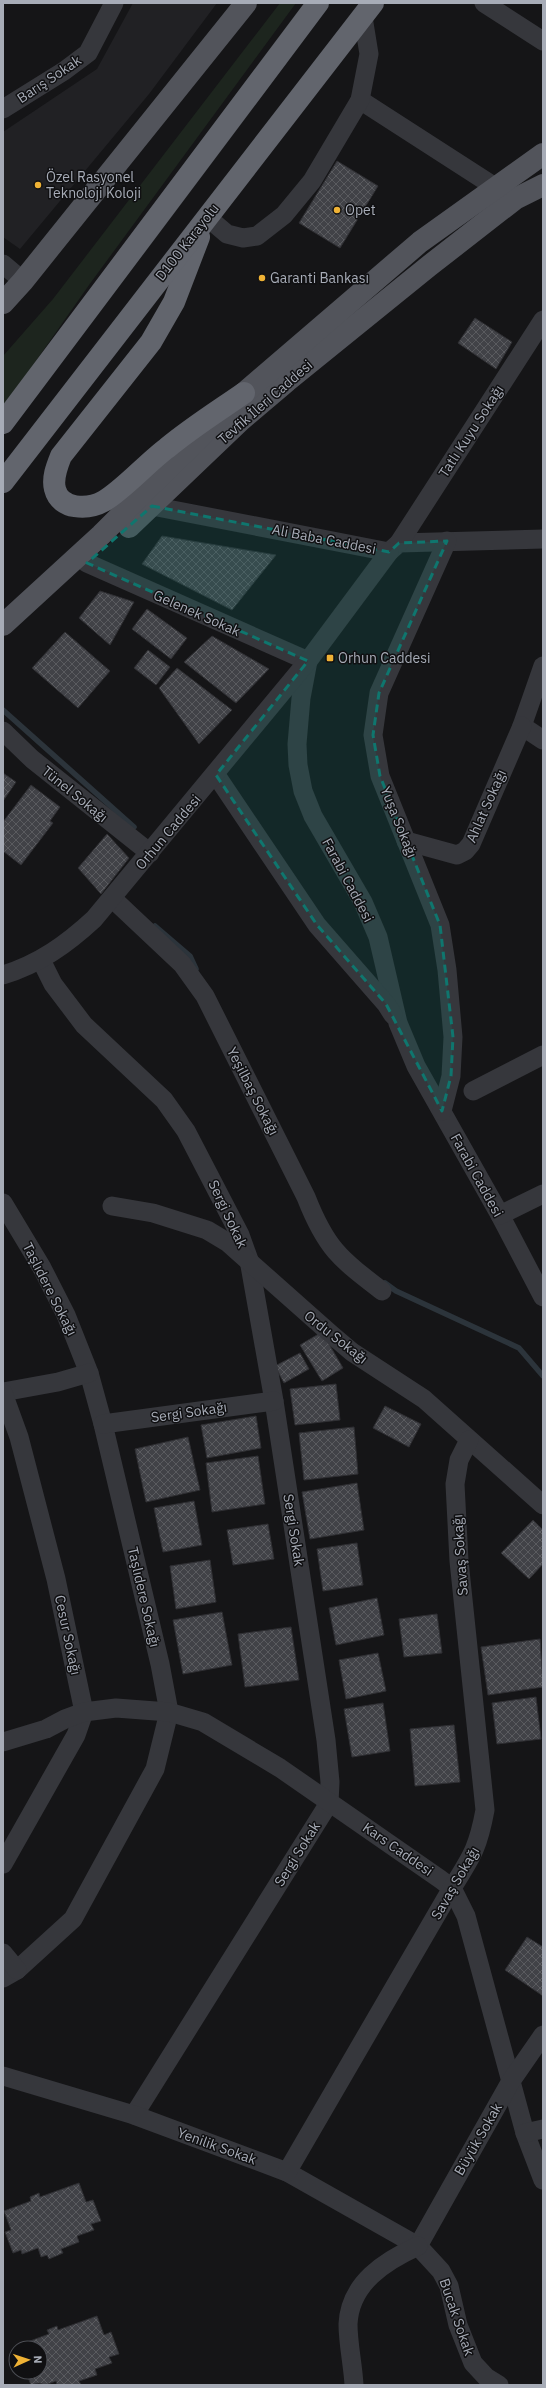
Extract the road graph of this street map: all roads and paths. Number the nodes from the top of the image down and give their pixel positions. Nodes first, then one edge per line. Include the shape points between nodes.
1 (114, 3) edge
2 (246, 3) edge
3 (310, 3) edge
4 (318, 3) edge
5 (484, 3) edge
6 (368, 10) edge
7 (543, 41) edge
8 (275, 59) junction
9 (360, 100) junction
10 (3, 109) edge
11 (543, 154) edge
12 (543, 186) edge
13 (495, 187) junction
14 (207, 217) junction
15 (3, 264) edge
16 (23, 281) junction
17 (3, 303) edge
18 (543, 320) edge
19 (244, 393) junction
20 (3, 422) edge
21 (3, 482) edge
22 (152, 506) junction
23 (543, 539) edge
24 (447, 541) junction
25 (394, 547) junction
26 (87, 564) junction
27 (3, 625) edge
28 (3, 637) edge
29 (308, 661) junction
30 (543, 666) edge
31 (522, 726) junction
32 (3, 731) edge
33 (543, 740) edge
34 (216, 775) junction
35 (406, 841) junction
36 (150, 853) junction
37 (113, 899) junction
38 (42, 960) junction
39 (3, 975) edge
40 (398, 1023) junction
41 (543, 1055) edge
42 (473, 1091) dead end
43 (442, 1111) junction
44 (543, 1194) edge
45 (3, 1202) edge
46 (112, 1206) dead end
47 (500, 1215) junction
48 (249, 1260) junction
49 (382, 1290) dead end
50 (543, 1297) edge
51 (89, 1373) junction
52 (3, 1392) edge
53 (274, 1401) junction
54 (104, 1424) junction
55 (469, 1440) junction
56 (543, 1505) edge
57 (84, 1712) junction
58 (168, 1712) junction
59 (65, 1719) junction
60 (3, 1732) edge
61 (3, 1742) edge
62 (329, 1803) junction
63 (3, 1864) edge
64 (452, 1888) junction
65 (3, 1953) edge
66 (10, 1974) edge
67 (543, 2035) edge
68 (3, 2076) edge
69 (511, 2082) junction
70 (134, 2115) junction
71 (543, 2129) edge
72 (525, 2133) junction
73 (287, 2172) junction
74 (543, 2180) edge
75 (418, 2246) junction
76 (354, 2385) edge
77 (499, 2385) edge

1 - 10 street, Barış Sokak via 88,53
2 - 16 main road
3 - 8 highway
4 - 8 highway
5 - 7 street
6 - 9 street via 369,54
6 - 14 highway, D100 Karayolu
8 - 20 highway
9 - 13 street
9 - 14 street via 312,181 284,215 257,236 243,238 227,234
11 - 13 main road
12 - 22 main road, Tevfik İleri Caddesi via 515,199 287,381 241,420
13 - 19 main road via 420,242
14 - 19 highway via 174,302 151,342 61,456 55,473 55,489 61,500 73,506 91,507 105,501 167,447
14 - 21 highway, D100 Karayolu
15 - 16 street
16 - 17 main road
18 - 25 street, Tatlı Kuyu Sokağı
19 - 27 main road via 101,535
22 - 25 street, Ali Baba Caddesi
22 - 26 main road, Tevfik İleri Caddesi
23 - 24 street, Ali Baba Caddesi
24 - 25 street, Ali Baba Caddesi
24 - 35 street, Yuşa Sokağı via 379,693 373,735 380,776
25 - 29 street, Farabi Caddesi
26 - 28 main road, Tevfik İleri Caddesi
26 - 29 street, Gelenek Sokak
29 - 34 street, Orhun Caddesi
29 - 40 street, Farabi Caddesi via 301,698 297,744 303,791 313,816 363,902 378,937
30 - 31 street, Ahlat Sokağı
31 - 33 street
31 - 35 street, Ahlat Sokağı via 471,844 464,851 456,855
32 - 36 street, Tünel Sokağı via 32,759
34 - 36 street, Orhun Caddesi
34 - 40 street via 317,925 386,1004
35 - 43 street, Yuşa Sokağı via 440,925 447,970 453,1037 452,1076
36 - 37 street, Orhun Caddesi
37 - 38 street, Orhun Caddesi via 74,937
37 - 49 street, Yeşilbaş Sokağı via 182,964 205,996 306,1197 318,1228 347,1265
38 - 39 street, Orhun Caddesi
38 - 48 street, Sergi Sokak via 53,984 84,1025 164,1100 186,1131 240,1235
40 - 43 street, Farabi Caddesi via 416,1066
41 - 42 street
43 - 47 street, Farabi Caddesi
44 - 47 street
45 - 51 street, Taşlıdere Sokağı via 66,1315
46 - 48 street, Ordu Sokağı via 153,1213 207,1230
47 - 50 street, Farabi Caddesi
48 - 53 street, Sergi Sokak
48 - 55 street, Ordu Sokağı via 352,1352 424,1399
51 - 52 street via 58,1382
51 - 54 street, Taşlıdere Sokağı
52 - 57 street, Cesur Sokağı via 19,1437 56,1579
53 - 54 street, Sergi Sokağı
53 - 62 street, Sergi Sokak via 326,1740
54 - 58 street, Taşlıdere Sokağı via 160,1664
55 - 56 street, Ordu Sokağı
55 - 64 street, Savaş Sokağı via 459,1460 455,1484 461,1584 485,1810 480,1838 473,1856
57 - 58 street, Kars Caddesi via 116,1708
57 - 59 street, Kars Caddesi
57 - 63 street via 76,1735
58 - 62 street, Kars Caddesi via 203,1722 255,1752
58 - 66 street, Taşlıdere Sokağı via 155,1769 73,1919
59 - 60 street, Kars Caddesi via 44,1720
59 - 61 street, Kars Caddesi via 46,1729
62 - 64 street, Kars Caddesi
62 - 70 street, Sergi Sokak
64 - 69 street, Kars Caddesi via 466,1916
64 - 73 street, Savaş Sokağı
65 - 66 street
67 - 69 street, Büyük Sokak
68 - 70 street, Yenilik Sokak
69 - 72 street, Kars Caddesi
69 - 75 street, Büyük Sokak
70 - 73 street, Yenilik Sokak
71 - 72 street
72 - 74 street, Kars Caddesi
73 - 75 street, Yenilik Sokak
75 - 76 street via 393,2257 369,2276 358,2290 348,2323
75 - 77 street, Bucak Sokak via 441,2271 449,2286 458,2325 473,2363 486,2377

